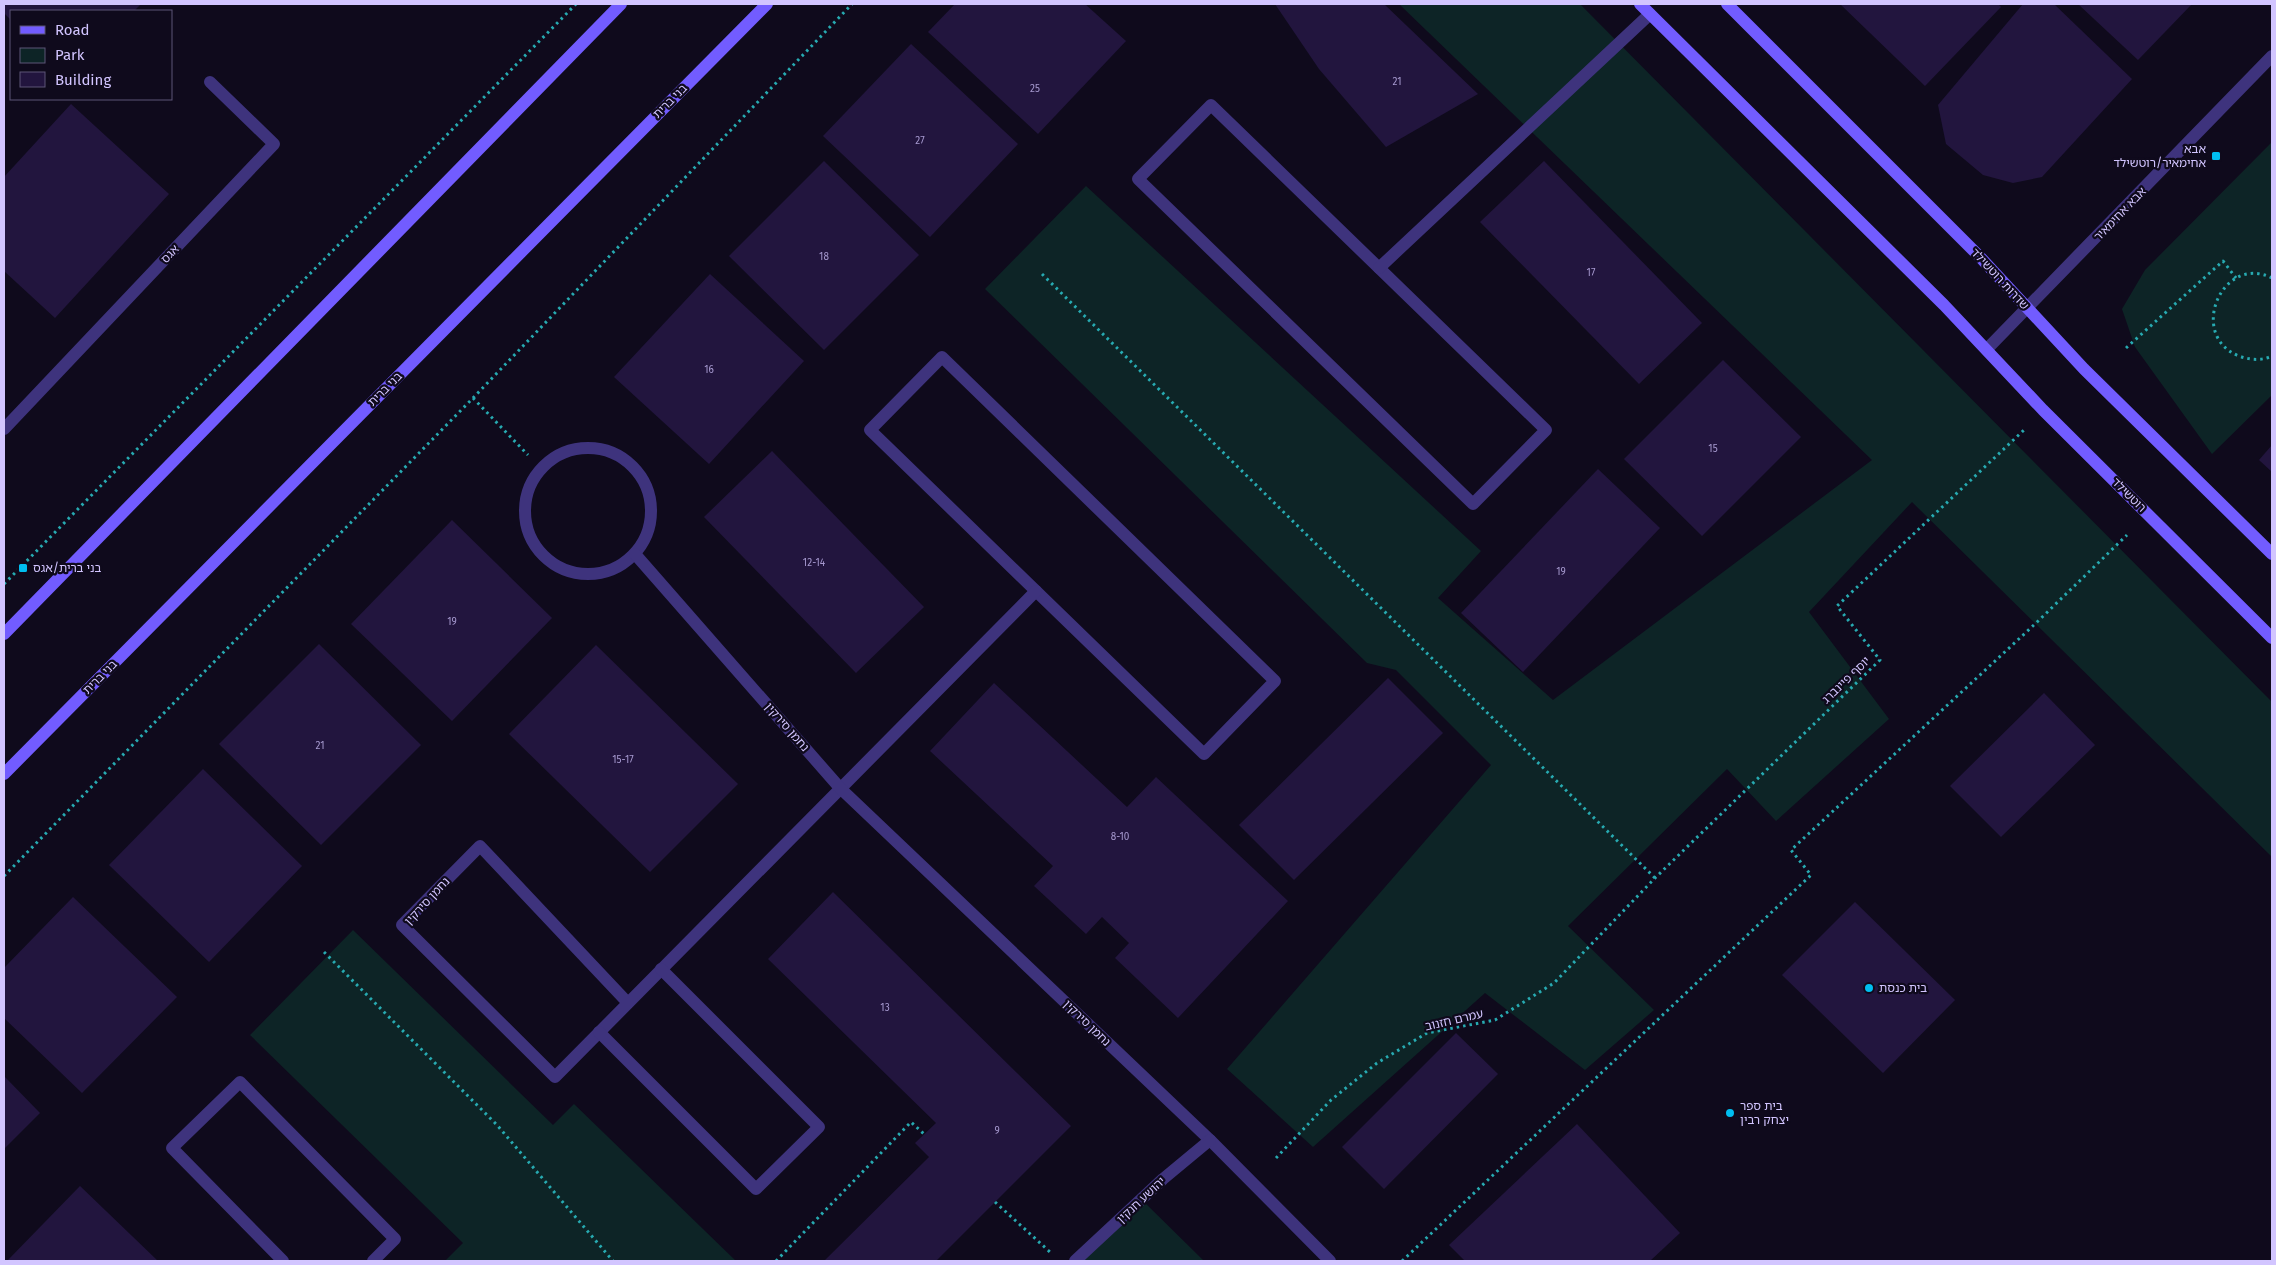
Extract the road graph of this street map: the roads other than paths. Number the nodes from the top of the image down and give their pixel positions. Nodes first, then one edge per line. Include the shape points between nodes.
1 (622, 4) edge
2 (767, 4) edge
3 (1640, 4) edge
4 (1727, 4) edge
5 (1650, 14) junction
6 (2272, 56) edge
7 (210, 82) dead end
8 (1379, 268) junction
9 (2028, 309) junction
10 (1987, 349) junction
11 (4, 429) edge
12 (635, 554) junction
13 (2272, 554) edge
14 (1036, 591) junction
15 (4, 634) edge
16 (2272, 638) edge
17 (4, 774) edge
18 (840, 788) junction
19 (661, 969) junction
20 (628, 1003) junction
21 (599, 1032) junction
22 (1210, 1140) junction
23 (283, 1261) edge
24 (373, 1261) edge
25 (1075, 1261) edge
26 (1330, 1261) edge

1 - 15 main road
2 - 17 main road, בני ברית
3 - 5 main road
4 - 9 main road, שדרות רוטשילד
5 - 8 street
5 - 10 main road
6 - 9 street, אבא אחימאיר
7 - 11 street, אגס via 274,144
8 - 8 street via 1211,105 1138,179 1473,504 1546,430
9 - 10 street, אבא אחימאיר
9 - 13 main road, שדרות רוטשילד via 2084,369
10 - 16 main road, רוטשילד via 2043,410
12 - 12 street via 646,538 652,518 650,497 642,478 628,462 610,451 590,447 569,450 551,459 536,474 527,493 524,514 529,534 540,552 556,566 576,573 598,573 618,567
12 - 18 street, נחמן סירקין
14 - 14 street via 1204,754 1275,681 942,357 870,430
14 - 18 street, נחמן סירקין
18 - 19 street, נחמן סירקין
18 - 22 street, נחמן סירקין
19 - 20 street, נחמן סירקין
19 - 21 street via 819,1127 756,1189
20 - 21 street, נחמן סירקין
20 - 21 street, נחמן סירקין via 480,846 402,925 555,1077
22 - 25 street, יהושע חנקין
22 - 26 street, נחמן סירקין
23 - 24 street via 172,1148 240,1082 396,1239

